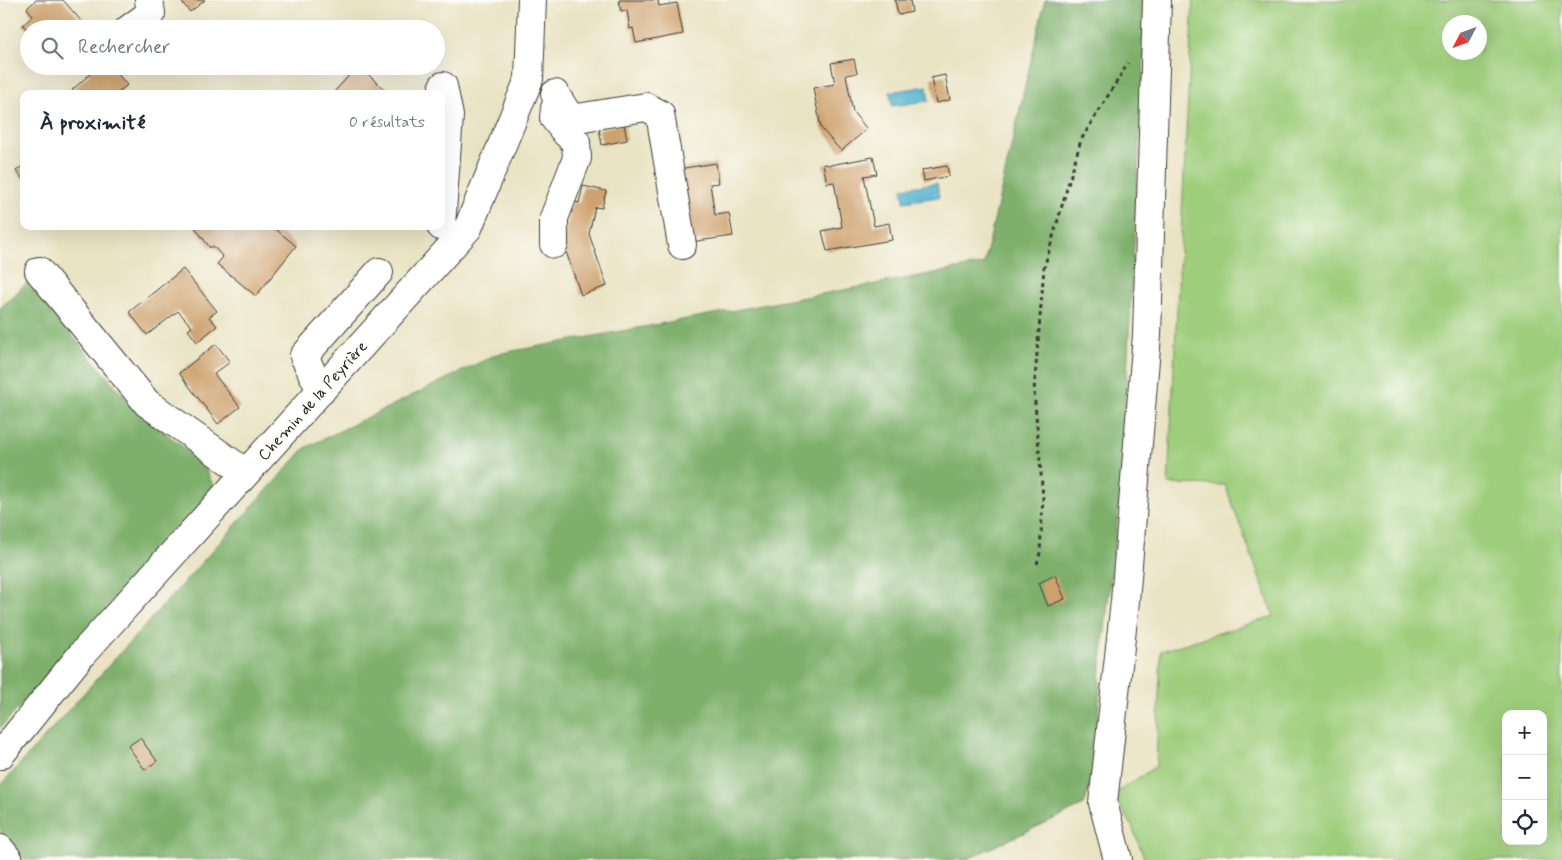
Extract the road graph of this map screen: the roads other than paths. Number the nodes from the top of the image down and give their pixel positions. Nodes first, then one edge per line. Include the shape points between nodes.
1 (148, 0) edge
2 (532, 0) edge
3 (1157, 0) edge
4 (141, 20) edge
5 (443, 86) dead end
6 (444, 90) edge
7 (445, 96) edge
8 (445, 171) edge
9 (441, 230) edge
10 (554, 244) dead end
11 (682, 245) dead end
12 (439, 260) junction
13 (39, 271) dead end
14 (379, 272) dead end
15 (321, 391) junction
16 (246, 473) junction
17 (0, 755) edge
18 (0, 849) edge
19 (9, 860) edge
20 (1118, 860) edge

1 - 4 street via 151,13
2 - 12 street, Chemin de la Peyrière via 529,79 468,228
3 - 20 street via 1148,335 1125,601 1103,804
5 - 6 street
7 - 8 street via 449,116
9 - 12 street
10 - 11 street via 554,218 577,158 576,142 554,118 555,94 571,119 646,107 660,114
12 - 15 street, Chemin de la Peyrière
13 - 16 street via 147,403
14 - 15 street via 304,356
15 - 16 street, Chemin de la Peyrière
16 - 17 street, Chemin de la Peyrière via 82,654
18 - 19 street

